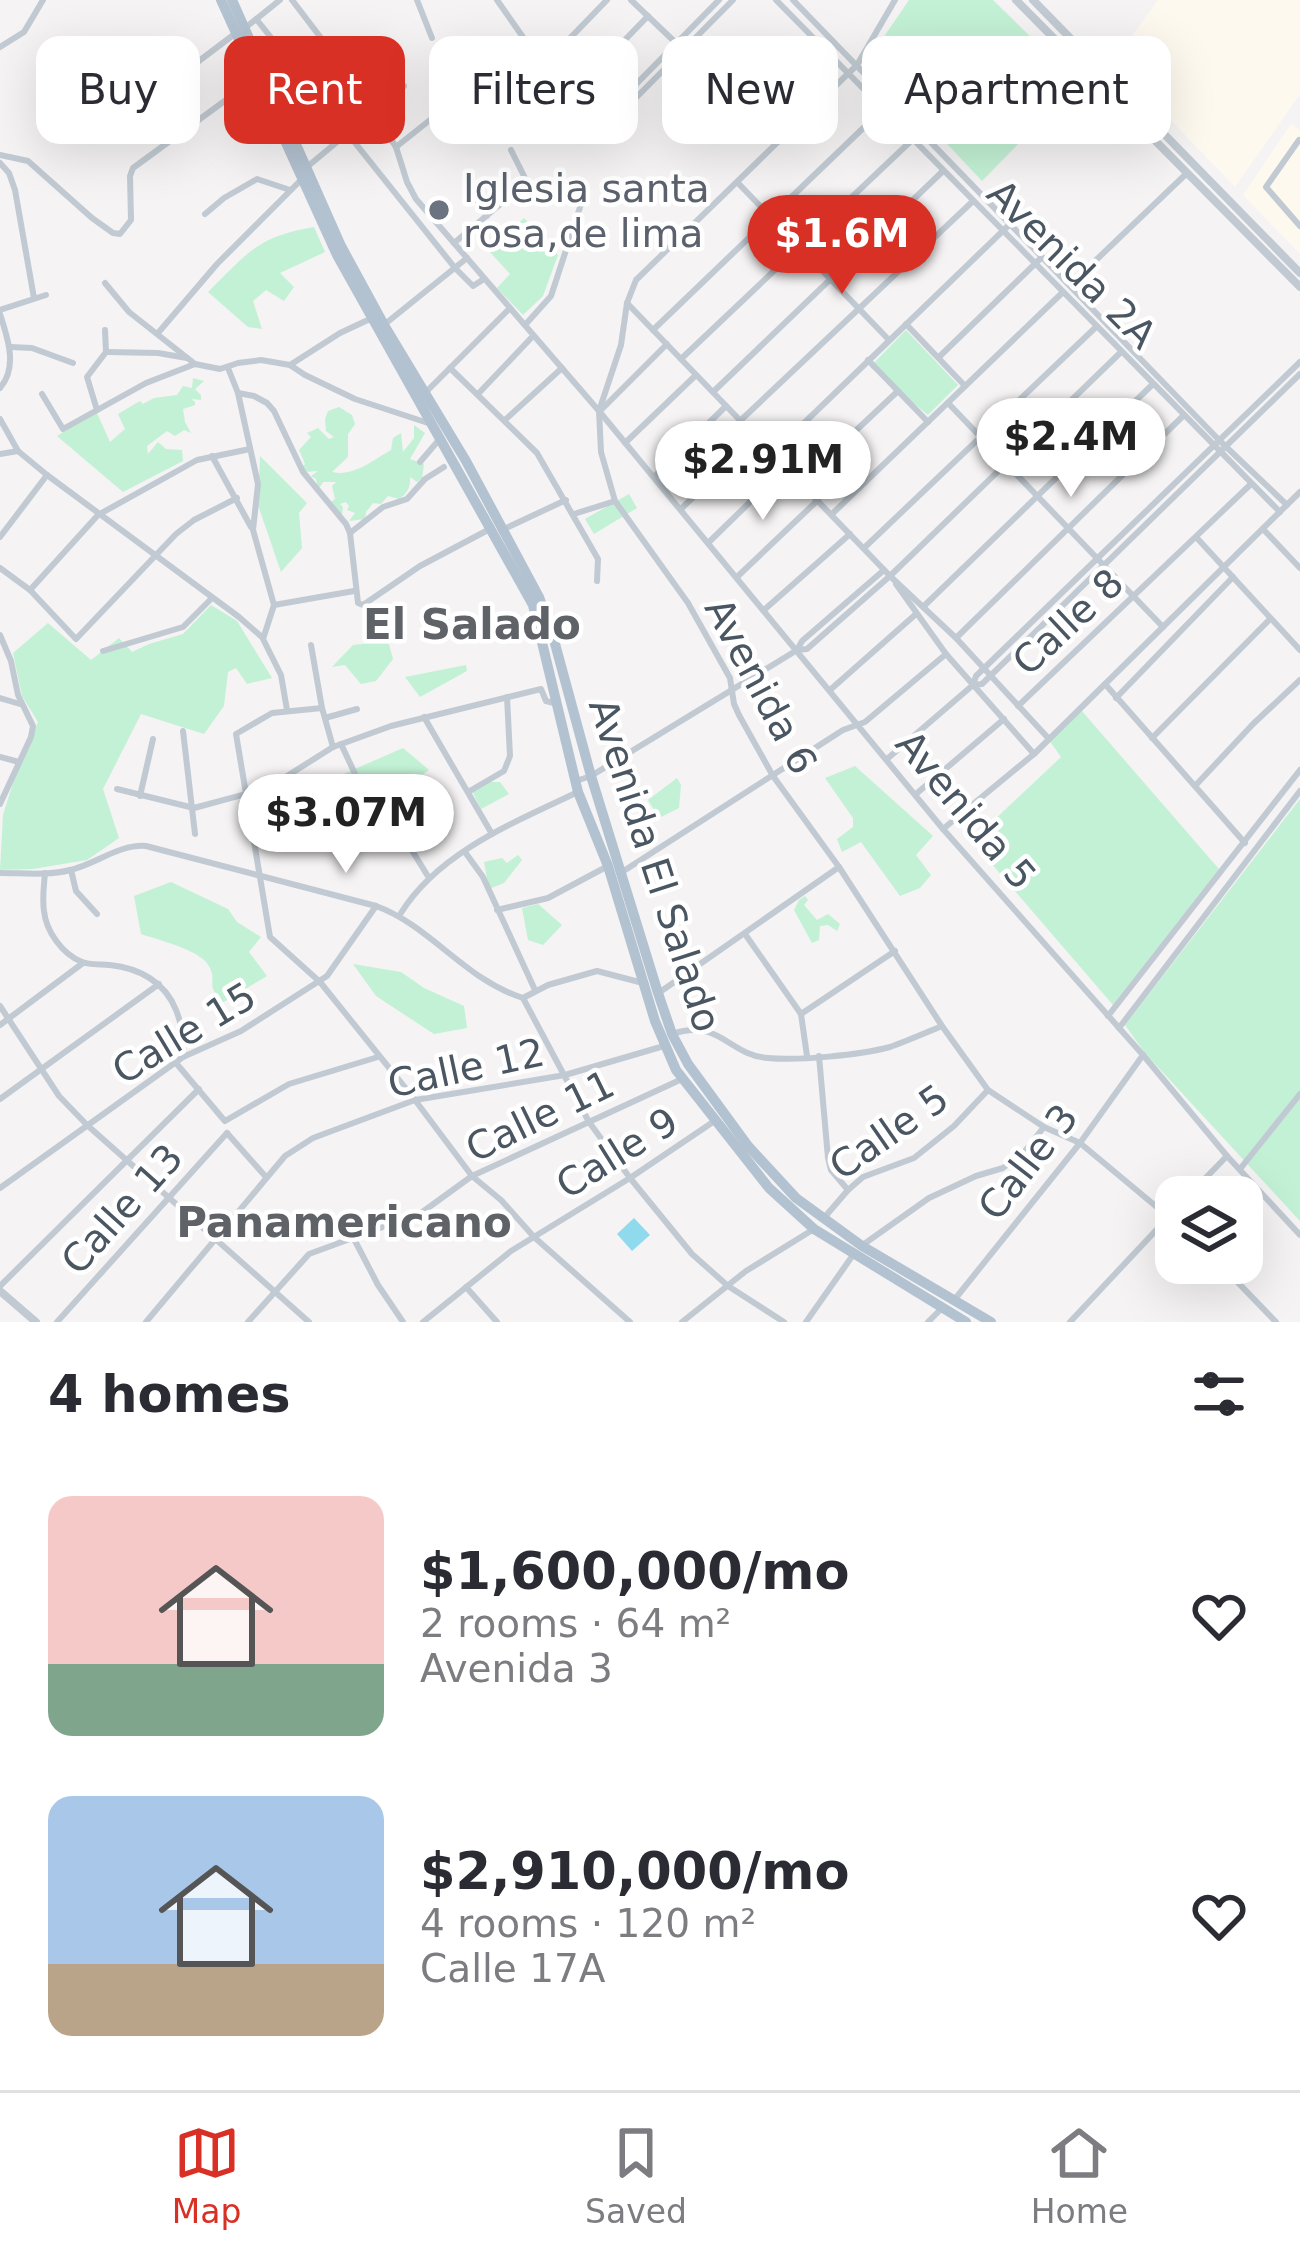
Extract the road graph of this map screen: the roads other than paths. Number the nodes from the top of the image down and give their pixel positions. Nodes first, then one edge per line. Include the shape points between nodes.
1 (43, 0) edge
2 (221, 0) edge
3 (232, 0) edge
4 (280, 0) edge
5 (417, 0) edge
6 (497, 0) edge
7 (607, 0) edge
8 (632, 0) edge
9 (718, 0) edge
10 (733, 0) edge
11 (776, 0) edge
12 (793, 0) edge
13 (895, 0) edge
14 (1016, 0) edge
15 (1033, 0) edge
16 (298, 2) edge
17 (806, 13) junction
18 (649, 16) junction
19 (797, 22) junction
20 (246, 27) junction
21 (248, 36) edge
22 (255, 36) edge
23 (321, 36) edge
24 (432, 36) edge
25 (522, 36) edge
26 (572, 36) edge
27 (629, 36) edge
28 (669, 36) edge
29 (684, 36) edge
30 (699, 36) edge
31 (0, 47) edge
32 (662, 59) edge
33 (200, 61) edge
34 (857, 65) junction
35 (662, 73) edge
36 (848, 75) junction
37 (638, 83) edge
38 (862, 89) edge
39 (638, 97) edge
40 (224, 101) edge
41 (429, 121) edge
42 (862, 129) edge
43 (1299, 140) edge
44 (285, 144) edge
45 (333, 144) edge
46 (356, 144) edge
47 (394, 144) edge
48 (908, 144) edge
49 (916, 144) edge
50 (396, 147) junction
51 (511, 151) dead end
52 (0, 159) edge
53 (307, 167) junction
54 (943, 171) junction
55 (1187, 173) junction
56 (301, 180) junction
57 (407, 182) junction
58 (738, 182) junction
59 (290, 190) junction
60 (394, 192) junction
61 (585, 192) dead end
62 (476, 199) dead end
63 (972, 202) junction
64 (205, 214) dead end
65 (487, 216) junction
66 (771, 217) junction
67 (1010, 224) junction
68 (1300, 226) edge
69 (1002, 232) junction
70 (454, 243) junction
71 (800, 247) junction
72 (1042, 256) junction
73 (467, 258) junction
74 (1034, 264) junction
75 (454, 268) junction
76 (1300, 273) edge
77 (484, 279) junction
78 (830, 279) junction
79 (105, 283) dead end
80 (1070, 286) junction
81 (1300, 286) edge
82 (1062, 293) junction
83 (46, 295) dead end
84 (34, 298) junction
85 (627, 303) junction
86 (510, 308) junction
87 (859, 308) junction
88 (0, 312) edge
89 (371, 319) junction
90 (906, 324) junction
91 (383, 325) junction
92 (525, 325) junction
93 (1096, 327) junction
94 (105, 330) dead end
95 (653, 330) junction
96 (158, 333) junction
97 (534, 335) junction
98 (890, 340) junction
99 (667, 344) junction
100 (10, 347) junction
101 (106, 352) junction
102 (1121, 352) junction
103 (939, 357) junction
104 (187, 358) junction
105 (681, 359) junction
106 (868, 360) junction
107 (1300, 362) edge
108 (73, 363) dead end
109 (195, 364) junction
110 (290, 365) junction
111 (227, 368) junction
112 (450, 368) junction
113 (562, 368) junction
114 (1300, 374) edge
115 (696, 375) junction
116 (1153, 385) junction
117 (965, 386) junction
118 (0, 388) edge
119 (898, 391) junction
120 (713, 392) junction
121 (238, 393) junction
122 (42, 394) dead end
123 (424, 394) junction
124 (478, 394) junction
125 (948, 403) junction
126 (726, 406) junction
127 (97, 410) junction
128 (599, 411) junction
129 (1187, 413) junction
130 (0, 419) edge
131 (505, 420) junction
132 (741, 421) junction
133 (928, 422) junction
134 (432, 424) junction
135 (756, 436) junction
136 (980, 436) junction
137 (440, 439) junction
138 (625, 442) junction
139 (1220, 447) junction
140 (250, 449) junction
141 (18, 451) junction
142 (772, 453) junction
143 (0, 454) edge
144 (212, 456) junction
145 (420, 462) dead end
146 (1006, 463) junction
147 (445, 467) dead end
148 (786, 467) junction
149 (47, 475) junction
150 (654, 477) junction
151 (1254, 480) junction
152 (801, 482) junction
153 (1300, 492) edge
154 (1038, 496) junction
155 (236, 498) junction
156 (566, 500) junction
157 (818, 500) junction
158 (615, 501) junction
159 (1284, 509) junction
160 (681, 510) junction
161 (98, 514) junction
162 (574, 514) junction
163 (832, 514) junction
164 (1068, 528) junction
165 (497, 529) junction
166 (1263, 529) junction
167 (253, 530) junction
168 (350, 533) junction
169 (850, 534) junction
170 (0, 537) edge
171 (1196, 537) junction
172 (708, 543) junction
173 (864, 548) junction
174 (155, 556) junction
175 (1101, 562) junction
176 (1224, 567) junction
177 (0, 568) edge
178 (1300, 568) edge
179 (887, 573) junction
180 (736, 577) junction
181 (1232, 577) junction
182 (597, 580) dead end
183 (30, 590) junction
184 (354, 591) junction
185 (1134, 597) junction
186 (212, 598) junction
187 (274, 605) junction
188 (924, 606) junction
189 (764, 610) junction
190 (916, 614) junction
191 (1270, 619) junction
192 (1163, 627) junction
193 (0, 635) edge
194 (956, 638) junction
195 (263, 639) junction
196 (311, 645) dead end
197 (797, 650) junction
198 (1300, 650) edge
199 (103, 651) dead end
200 (946, 654) junction
201 (987, 671) junction
202 (1300, 680) edge
203 (1105, 684) junction
204 (973, 685) junction
205 (830, 690) junction
206 (732, 691) junction
207 (507, 696) junction
208 (0, 698) edge
209 (1116, 698) junction
210 (22, 704) junction
211 (559, 704) junction
212 (1018, 706) junction
213 (322, 708) junction
214 (357, 709) dead end
215 (287, 710) junction
216 (424, 717) junction
217 (325, 718) junction
218 (1004, 719) junction
219 (857, 723) junction
220 (183, 731) dead end
221 (1151, 738) junction
222 (153, 739) dead end
223 (1049, 739) junction
224 (337, 745) junction
225 (1034, 754) junction
226 (0, 757) edge
227 (887, 759) junction
228 (19, 762) junction
229 (1300, 770) edge
230 (591, 776) junction
231 (773, 776) junction
232 (1195, 786) junction
233 (577, 787) junction
234 (117, 789) dead end
235 (1300, 791) edge
236 (468, 792) junction
237 (916, 794) junction
238 (140, 796) junction
239 (245, 796) junction
240 (0, 804) edge
241 (194, 808) junction
242 (943, 830) junction
243 (195, 834) dead end
244 (492, 834) junction
245 (1245, 843) junction
246 (465, 852) junction
247 (839, 867) junction
248 (71, 870) junction
249 (614, 870) junction
250 (0, 873) edge
251 (45, 873) junction
252 (260, 875) junction
253 (429, 878) junction
254 (376, 905) junction
255 (497, 910) junction
256 (97, 914) dead end
257 (400, 914) junction
258 (745, 934) junction
259 (896, 950) junction
260 (83, 963) junction
261 (320, 982) junction
262 (643, 982) junction
263 (159, 984) junction
264 (535, 990) junction
265 (658, 993) junction
266 (523, 998) junction
267 (0, 1006) edge
268 (801, 1014) junction
269 (1108, 1016) junction
270 (9, 1019) junction
271 (0, 1025) edge
272 (942, 1026) junction
273 (1119, 1028) junction
274 (672, 1034) junction
275 (664, 1046) junction
276 (1143, 1054) junction
277 (819, 1056) junction
278 (378, 1057) junction
279 (807, 1057) junction
280 (180, 1060) junction
281 (41, 1072) junction
282 (565, 1076) junction
283 (682, 1079) junction
284 (199, 1089) junction
285 (988, 1090) junction
286 (1300, 1094) edge
287 (0, 1099) edge
288 (415, 1100) junction
289 (720, 1118) junction
290 (225, 1121) junction
291 (589, 1122) junction
292 (87, 1125) junction
293 (1044, 1127) junction
294 (227, 1133) junction
295 (1080, 1143) junction
296 (1227, 1156) junction
297 (127, 1159) junction
298 (1240, 1169) junction
299 (472, 1176) junction
300 (1207, 1176) edge
301 (266, 1178) junction
302 (629, 1178) junction
303 (0, 1188) edge
304 (848, 1190) junction
305 (170, 1198) junction
306 (1155, 1205) edge
307 (819, 1224) junction
308 (1300, 1235) edge
309 (1155, 1236) edge
310 (353, 1237) junction
311 (534, 1237) junction
312 (217, 1239) junction
313 (857, 1250) junction
314 (1239, 1284) edge
315 (728, 1286) junction
316 (466, 1287) junction
317 (0, 1288) edge
318 (274, 1292) junction
319 (948, 1305) junction
320 (36, 1322) edge
321 (57, 1322) edge
322 (146, 1322) edge
323 (248, 1322) edge
324 (309, 1322) edge
325 (403, 1322) edge
326 (423, 1322) edge
327 (497, 1322) edge
328 (630, 1322) edge
329 (682, 1322) edge
330 (784, 1322) edge
331 (806, 1322) edge
332 (928, 1322) edge
333 (966, 1322) edge
334 (991, 1322) edge
335 (1070, 1322) edge
336 (1276, 1322) edge

1 - 31 street via 24,32
2 - 20 main road, Avenida El Salado
3 - 20 main road, Avenida El Salado
4 - 20 street
5 - 24 street
6 - 25 street
7 - 26 street
8 - 18 street
9 - 29 street
10 - 30 street
11 - 19 street, Avenida 2A
12 - 17 street, Avenida 2A
13 - 34 street
14 - 55 street
15 - 76 street
16 - 23 street
17 - 19 street
17 - 34 street, Avenida 2A
18 - 27 street
18 - 28 street
19 - 36 street, Avenida 2A
20 - 21 main road, Avenida El Salado
20 - 22 street
20 - 33 street
20 - 53 main road, Avenida El Salado
32 - 37 street
34 - 36 street
34 - 67 street, Avenida 2A
35 - 39 street
36 - 38 street, Avenida 2A
36 - 58 street
40 - 52 street via 133,168 131,220 120,234 28,160
41 - 50 street
42 - 66 street
43 - 68 street via 1266,187
44 - 56 main road, Avenida El Salado
45 - 53 street
46 - 60 street
47 - 50 street
48 - 71 street
49 - 54 street, Avenida 2A
50 - 57 street
51 - 65 street via 527,182
52 - 84 street via 15,190
53 - 91 main road, Avenida El Salado
54 - 63 street, Avenida 2A
54 - 78 street
55 - 80 street
55 - 81 street
56 - 59 street
56 - 89 main road, Avenida El Salado
57 - 60 street
57 - 70 street
58 - 66 street
58 - 85 street via 636,280
59 - 64 street via 257,179
59 - 96 street
60 - 75 street
61 - 92 street via 551,296
62 - 65 street
63 - 69 street, Avenida 2A
63 - 87 street
65 - 70 street
66 - 71 street
66 - 95 street
67 - 69 street
67 - 72 street, Avenida 2A
69 - 74 street, Avenida 2A
69 - 90 street
70 - 73 street
71 - 78 street
71 - 105 street
72 - 74 street
72 - 80 street, Avenida 2A
73 - 75 street
73 - 77 street
74 - 82 street, Avenida 2A
74 - 103 street
75 - 77 street via 473,286
75 - 91 street
77 - 86 street
78 - 87 street
78 - 120 street
79 - 96 street
80 - 129 street, Avenida 2A
82 - 93 street, Avenida 2A
82 - 117 street
83 - 84 street
84 - 88 street
85 - 95 street
85 - 128 street
86 - 92 street
86 - 112 street
87 - 98 street
87 - 132 street
88 - 100 street
89 - 110 street
89 - 134 main road, Avenida El Salado
90 - 98 street
90 - 103 street
91 - 123 main road, Avenida El Salado
92 - 97 street
93 - 102 street, Avenida 2A
93 - 136 street
94 - 101 street
95 - 99 street
96 - 104 street
97 - 113 street
97 - 124 street
98 - 106 street
99 - 105 street
99 - 128 street
100 - 108 street
100 - 118 street via 10,373
101 - 104 street
101 - 127 street via 87,376
102 - 116 street, Avenida 2A
102 - 146 street
103 - 117 street
104 - 109 street
105 - 115 street
106 - 119 street
106 - 142 street
107 - 139 street
109 - 111 street
109 - 127 street
110 - 111 street
110 - 134 street via 355,399
111 - 121 street
112 - 123 street
112 - 124 street
113 - 128 street
113 - 131 street
114 - 139 street
115 - 120 street
115 - 138 street
116 - 129 street, Avenida 2A
116 - 154 street
117 - 125 street
119 - 133 street
119 - 152 street
120 - 126 street
121 - 140 street
121 - 168 street via 274,411 303,472
122 - 127 street via 63,429
123 - 165 main road, Avenida El Salado
124 - 131 street
125 - 133 street
125 - 136 street
126 - 132 street
126 - 150 street
128 - 138 street, Avenida 5
128 - 158 street, Avenida 6
129 - 139 street, Avenida 2A
129 - 164 street
130 - 141 street
131 - 156 street
132 - 135 street
133 - 163 street
134 - 137 main road, Avenida El Salado
135 - 142 street
135 - 160 street
136 - 146 street
136 - 173 street
137 - 145 street
137 - 165 main road, Avenida El Salado
138 - 150 street, Avenida 5
139 - 151 street, Avenida 2A
139 - 175 street
140 - 144 street
140 - 167 street via 258,484
141 - 143 street
141 - 149 street
142 - 148 street
144 - 155 street
144 - 161 street
146 - 154 street
146 - 179 street
147 - 168 street
148 - 152 street
148 - 172 street
149 - 161 street
149 - 170 street
150 - 160 street, Avenida 5
151 - 159 street, Avenida 2A
151 - 171 street, Calle 8
152 - 157 street
153 - 159 street
154 - 164 street
154 - 188 street
155 - 167 street
155 - 174 street via 194,520
156 - 162 street
156 - 165 street
157 - 163 street
157 - 180 street
158 - 162 street
158 - 206 street, Avenida 6 via 688,603
159 - 166 street
160 - 172 street, Avenida 5
161 - 174 street
161 - 183 street
162 - 182 street via 598,559
163 - 169 street
164 - 175 street
164 - 194 street
165 - 184 street via 363,605
165 - 211 main road, Avenida El Salado via 532,605
165 - 230 main road, Avenida El Salado via 538,597
166 - 176 street
166 - 178 street
167 - 187 street
168 - 184 street
169 - 173 street
169 - 189 street
171 - 176 street
171 - 185 street, Calle 8
172 - 180 street, Avenida 5
173 - 179 street
174 - 183 street via 76,639
174 - 186 street
175 - 185 street
175 - 201 street
176 - 181 street
176 - 192 street
177 - 183 street
179 - 188 street
179 - 190 street
179 - 197 street
180 - 189 street, Avenida 5
181 - 191 street
181 - 209 street
184 - 187 street
185 - 192 street
185 - 212 street, Calle 8
186 - 195 street
186 - 199 street via 183,627
187 - 195 street
188 - 194 street
189 - 197 street, Avenida 5
190 - 200 street
190 - 205 street
191 - 198 street
191 - 221 street
192 - 203 street
193 - 210 street
194 - 201 street
195 - 215 street
196 - 213 street
197 - 205 street, Avenida 5
197 - 206 street
200 - 204 street
200 - 219 street
201 - 204 street
201 - 212 street
202 - 232 street
203 - 209 street
203 - 223 street
204 - 218 street
204 - 227 street
205 - 219 street, Avenida 5
206 - 230 street
206 - 231 street, Avenida 6
207 - 211 street via 541,688 546,701
207 - 216 street
207 - 236 street via 507,765
208 - 210 street
209 - 221 street
210 - 228 street via 33,726
211 - 233 main road, Avenida El Salado
212 - 223 street
213 - 215 street
213 - 217 street
214 - 217 street
215 - 239 street via 236,734
216 - 224 street
216 - 236 street
217 - 224 street
218 - 225 street
218 - 237 street, Calle 8
219 - 227 street, Avenida 5
219 - 231 street
220 - 241 street
221 - 232 street
222 - 238 street
223 - 225 street
224 - 239 street
224 - 253 street
225 - 242 street
226 - 228 street
227 - 237 street, Avenida 5
228 - 240 street
229 - 245 street
230 - 233 street
230 - 249 main road, Avenida El Salado
231 - 247 street, Avenida 6
231 - 249 street
232 - 245 street
233 - 244 street
233 - 249 main road, Avenida El Salado
234 - 238 street
235 - 273 street
236 - 244 street
237 - 242 street, Avenida 5
238 - 241 street
239 - 241 street
239 - 252 street
241 - 243 street
242 - 269 street, Avenida 5
244 - 246 street
245 - 269 street
246 - 253 street
246 - 255 street
247 - 258 street
247 - 259 street, Avenida 6
248 - 251 street
248 - 252 street via 137,845
248 - 256 street via 76,891
249 - 255 street
249 - 262 main road, Avenida El Salado
249 - 265 main road, Avenida El Salado
250 - 251 street
251 - 260 street via 50,932
252 - 254 street
252 - 261 street via 269,937
253 - 257 street
254 - 257 street
254 - 261 street, Calle 15
255 - 264 street
257 - 266 street via 474,974
258 - 265 street
258 - 268 street
259 - 268 street
259 - 272 street, Avenida 6
260 - 263 street via 133,970
260 - 270 street
261 - 278 street
261 - 280 street, Calle 15
262 - 264 street via 597,971
262 - 275 main road, Avenida El Salado
263 - 280 street via 176,1010
263 - 281 street
264 - 266 street
265 - 274 main road, Avenida El Salado
266 - 282 street
267 - 270 street
268 - 279 street
269 - 273 street, Avenida 5
270 - 271 street
270 - 281 street
272 - 277 street via 887,1048
272 - 285 street, Avenida 6
273 - 276 street, Avenida 5
274 - 279 street via 702,1028 763,1058
274 - 289 main road, Avenida El Salado
275 - 282 street, Calle 12
275 - 283 main road, Avenida El Salado
276 - 295 street, Calle 3
276 - 296 street, Avenida 5
277 - 279 street
277 - 304 street via 828,1158
278 - 288 street
278 - 290 street via 289,1084
280 - 284 street
280 - 292 street, Calle 15
281 - 287 street
281 - 292 street
282 - 288 street, Calle 12
282 - 291 street
283 - 289 main road, Avenida El Salado
283 - 291 street, Calle 11
284 - 290 street
284 - 297 street
285 - 293 street, Avenida 6
285 - 304 street, Calle 5 via 914,1158
286 - 298 street
288 - 299 street
288 - 301 street, Calle 12 via 313,1138
289 - 302 street, Calle 9
289 - 307 main road, Avenida El Salado
290 - 294 street
291 - 299 street, Calle 11
291 - 302 street
292 - 297 street
292 - 303 street, Calle 15
293 - 295 street, Avenida 6
293 - 313 street via 1004,1168 929,1198
294 - 301 street
294 - 305 street, Calle 13
295 - 306 street, Avenida 6
295 - 319 street, Calle 3
296 - 298 street, Avenida 5
296 - 300 street
297 - 305 street
297 - 317 street
298 - 308 street, Avenida 5
299 - 310 street, Calle 11 via 421,1213
299 - 311 street
301 - 312 street, Calle 12
302 - 311 street, Calle 9
302 - 315 street
304 - 307 street, Calle 5
305 - 312 street
305 - 321 street, Calle 13
307 - 313 main road, Avenida El Salado
307 - 315 street, Calle 5
309 - 335 street
310 - 318 street, Calle 11 via 309,1254
310 - 325 street
311 - 316 street, Calle 9
311 - 328 street
312 - 318 street
312 - 322 street, Calle 12
313 - 319 main road, Avenida El Salado
313 - 331 street
314 - 336 street
315 - 329 street, Calle 5
315 - 330 street
316 - 326 street, Calle 9
316 - 327 street
317 - 320 street
318 - 323 street, Calle 11
318 - 324 street
319 - 332 street, Calle 3
319 - 333 main road, Avenida El Salado
319 - 334 main road, Avenida El Salado

